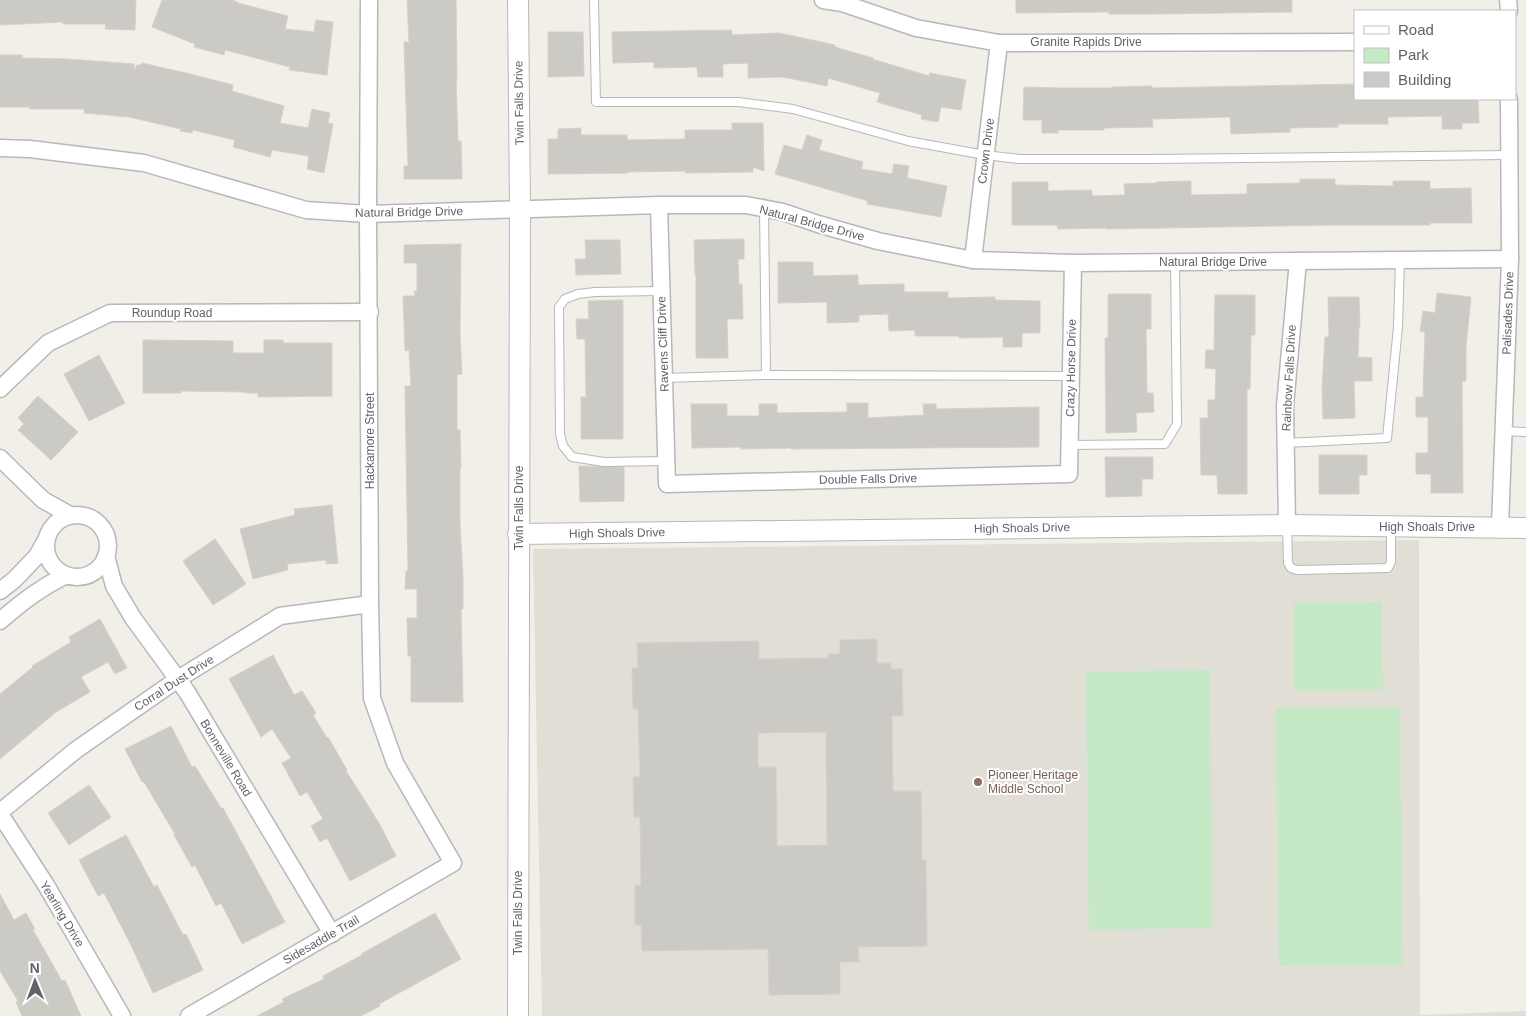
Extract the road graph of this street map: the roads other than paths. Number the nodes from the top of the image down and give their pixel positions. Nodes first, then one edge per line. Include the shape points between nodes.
1 (369, 0) edge
2 (518, 0) edge
3 (594, 0) edge
4 (824, 0) edge
5 (1354, 42) edge
6 (999, 43) junction
7 (1509, 100) edge
8 (0, 148) edge
9 (985, 155) junction
10 (1509, 155) junction
11 (659, 205) junction
12 (520, 209) junction
13 (764, 209) junction
14 (368, 214) junction
15 (1510, 258) junction
16 (973, 260) junction
17 (1400, 260) junction
18 (1298, 261) junction
19 (1073, 262) junction
20 (1175, 262) junction
21 (661, 291) junction
22 (370, 312) junction
23 (766, 375) junction
24 (1071, 376) junction
25 (664, 378) junction
26 (0, 389) edge
27 (1504, 431) junction
28 (1526, 432) edge
29 (1286, 443) junction
30 (1069, 445) junction
31 (0, 458) edge
32 (666, 461) junction
33 (1069, 474) joint
34 (666, 484) joint
35 (43, 500) junction
36 (70, 516) junction
37 (1287, 525) junction
38 (1391, 527) junction
39 (1500, 527) junction
40 (1526, 528) edge
41 (49, 532) junction
42 (518, 534) junction
43 (106, 556) junction
44 (91, 573) junction
45 (66, 575) junction
46 (114, 586) junction
47 (0, 592) edge
48 (370, 604) junction
49 (0, 621) edge
50 (178, 679) junction
51 (0, 813) edge
52 (453, 863) joint
53 (332, 934) junction
54 (122, 1016) edge
55 (189, 1016) edge
56 (518, 1016) edge

1 - 14 street, Hackamore Street
2 - 12 street, Twin Falls Drive
3 - 9 lane via 596,102 738,102 793,109 908,141
4 - 6 street, Granite Rapids Drive via 916,28
5 - 6 street, Granite Rapids Drive
6 - 9 street, Crown Drive
7 - 10 street, Palisades Drive
8 - 14 street, Natural Bridge Drive via 144,163 306,210
9 - 10 lane via 1122,159
9 - 16 street, Crown Drive
10 - 15 street, Palisades Drive
11 - 12 street, Natural Bridge Drive
11 - 13 street, Natural Bridge Drive
11 - 21 street, Ravens Cliff Drive
12 - 14 street, Natural Bridge Drive
12 - 42 street, Twin Falls Drive
13 - 16 street, Natural Bridge Drive via 784,212 878,241
13 - 23 lane
14 - 22 street, Hackamore Street
15 - 17 street, Natural Bridge Drive
15 - 27 street, Palisades Drive
16 - 19 street, Natural Bridge Drive
17 - 18 street, Natural Bridge Drive
17 - 29 lane via 1398,328 1387,438
18 - 20 street, Natural Bridge Drive
18 - 29 street, Rainbow Falls Drive via 1285,406
19 - 20 street, Natural Bridge Drive
19 - 24 street, Crazy Horse Drive
20 - 30 lane via 1177,424 1165,444
21 - 25 street, Ravens Cliff Drive
21 - 32 lane via 595,292 564,299 559,307 560,434 563,446 572,457 604,462
22 - 26 street, Roundup Road via 110,313 48,343
22 - 48 street, Hackamore Street
23 - 24 lane
23 - 25 lane
24 - 30 street, Crazy Horse Drive
25 - 32 street, Ravens Cliff Drive
27 - 28 lane
27 - 39 street, Palisades Drive
29 - 37 street, Rainbow Falls Drive
30 - 33 street, Crazy Horse Drive
31 - 35 street
32 - 34 street, Ravens Cliff Drive
33 - 34 street, Double Falls Drive
35 - 36 street
35 - 41 street
36 - 41 street via 58,520
36 - 43 street via 89,517 100,526 107,539
37 - 38 street, High Shoals Drive
37 - 38 lane via 1288,563 1297,570 1388,568 1391,562
37 - 42 street, High Shoals Drive
38 - 39 street, High Shoals Drive
39 - 40 street, High Shoals Drive
41 - 45 street via 46,552 50,562
41 - 47 street via 37,556
42 - 56 street, Twin Falls Drive
43 - 44 street
43 - 46 street, Bonneville Road
44 - 45 street
44 - 46 street, Bonneville Road
45 - 49 street via 29,596
46 - 50 street, Bonneville Road
48 - 50 street, Corral Dust Drive via 280,616
48 - 52 street, Hackamore Street via 372,698 395,763
50 - 51 street, Corral Dust Drive via 76,750
50 - 53 street, Bonneville Road
51 - 54 street, Yearling Drive
52 - 53 street, Sidesaddle Trail
53 - 55 street, Sidesaddle Trail

